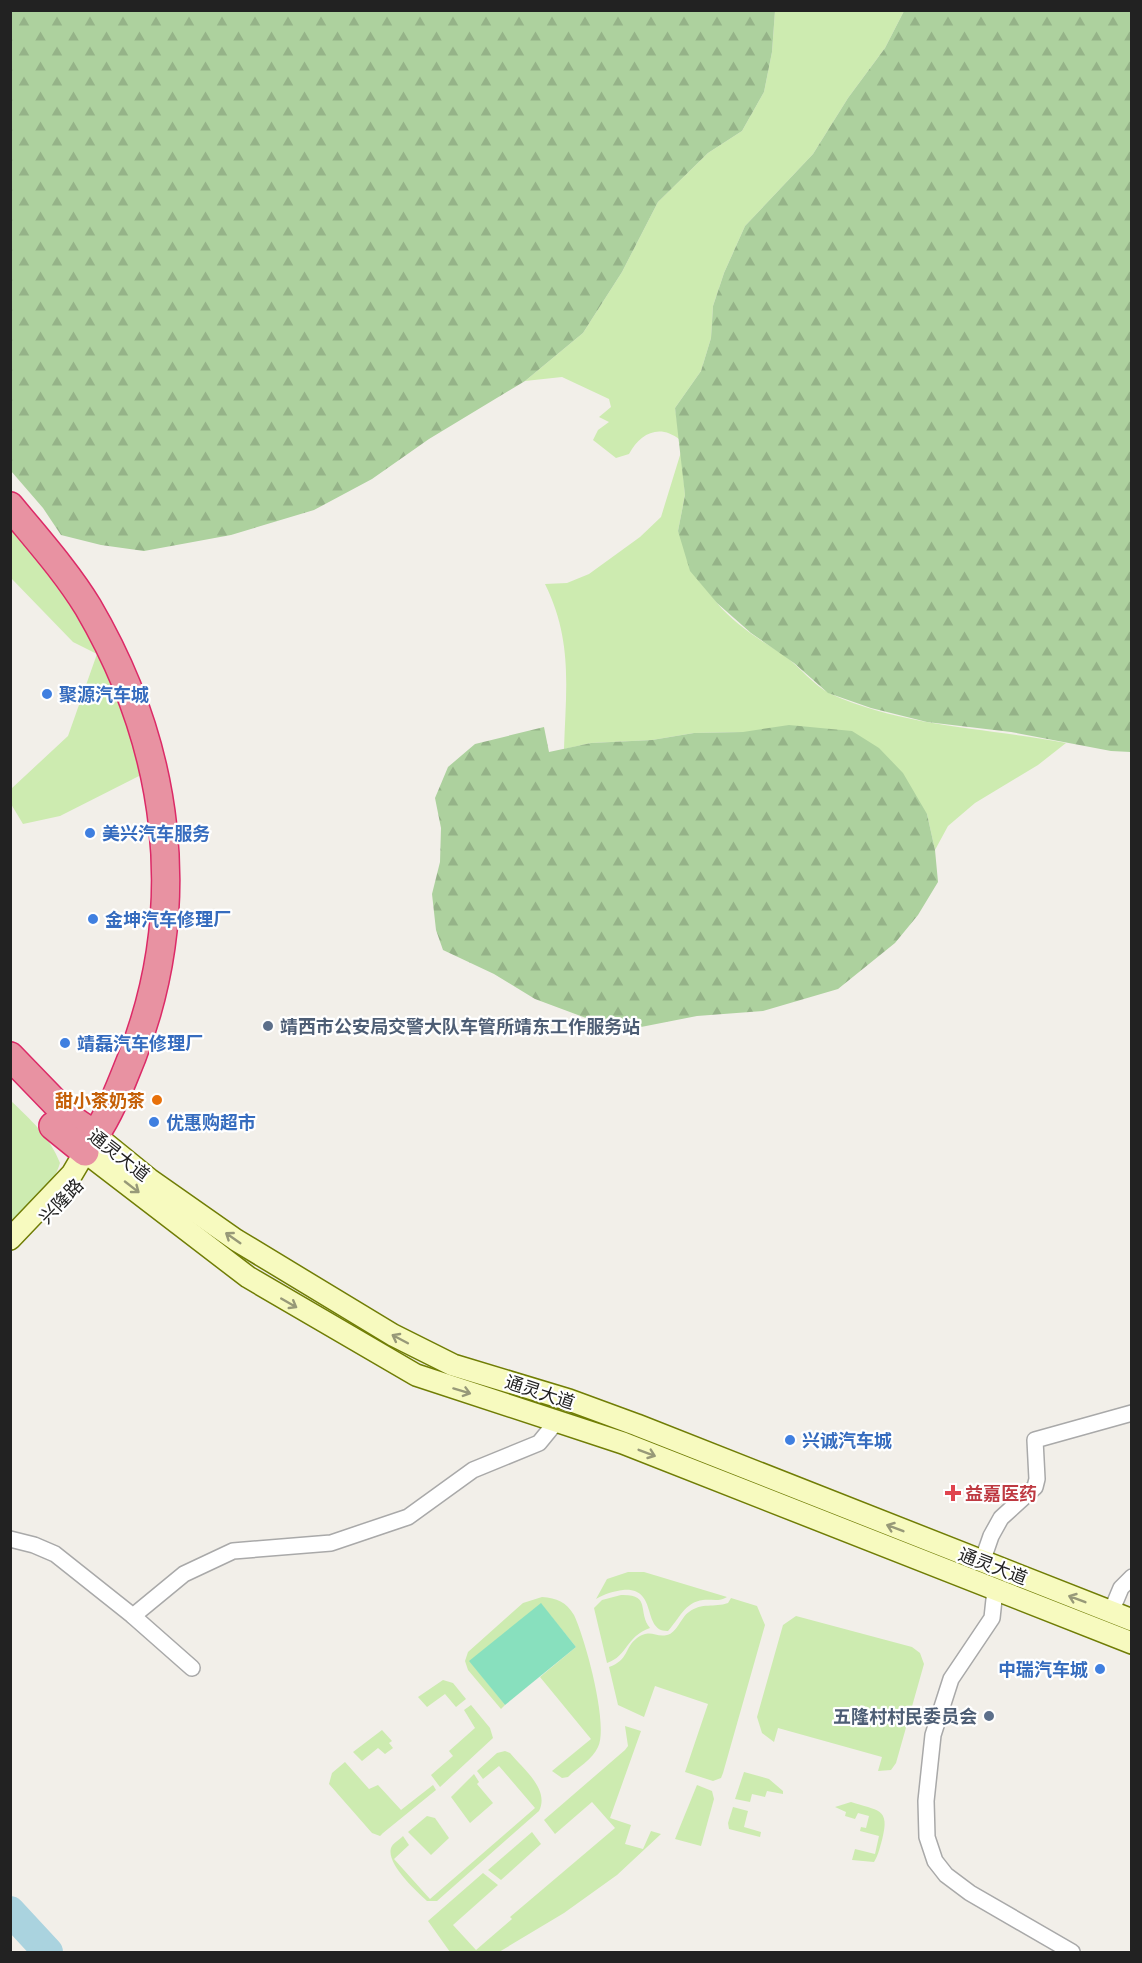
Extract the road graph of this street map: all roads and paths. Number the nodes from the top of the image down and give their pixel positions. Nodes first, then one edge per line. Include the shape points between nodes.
1 (10, 490) edge
2 (10, 506) edge
3 (10, 1056) edge
4 (10, 1082) edge
5 (96, 1149) junction
6 (10, 1239) edge
7 (10, 1253) edge
8 (1131, 1413) edge
9 (557, 1420) junction
10 (10, 1539) edge
11 (982, 1562) junction
12 (1131, 1577) edge
13 (995, 1590) junction
14 (1111, 1612) junction
15 (133, 1616) junction
16 (1131, 1620) edge
17 (1131, 1643) edge
18 (192, 1668) dead end
19 (1072, 1953) edge

1 - 5 highway via 70,563 110,627 153,726 172,798 177,895 173,967 158,1026
2 - 5 highway via 76,589 110,648 148,743 160,807 166,893 158,976 145,1022
3 - 5 highway, 通灵大道
4 - 5 highway, 通灵大道 via 51,1124
5 - 6 main road, 兴隆路
5 - 7 main road, 兴隆路 via 70,1193
5 -> 9 main road, 通灵大道 via 248,1277 381,1356 447,1387
11 -> 5 main road, 通灵大道 via 637,1425 453,1365 339,1305 149,1179
8 - 11 street via 1035,1440 1035,1487 998,1523
9 -> 13 main road, 通灵大道
9 - 15 street via 539,1443 473,1470 408,1517 339,1541 233,1551 184,1574
10 - 15 street via 54,1554
14 -> 11 main road, 通灵大道
12 - 14 street via 1121,1588
13 - 17 main road, 通灵大道
13 - 19 street via 992,1618 951,1679 933,1735 926,1801 927,1837 935,1861 946,1875
14 - 16 main road, 通灵大道
15 - 18 street

